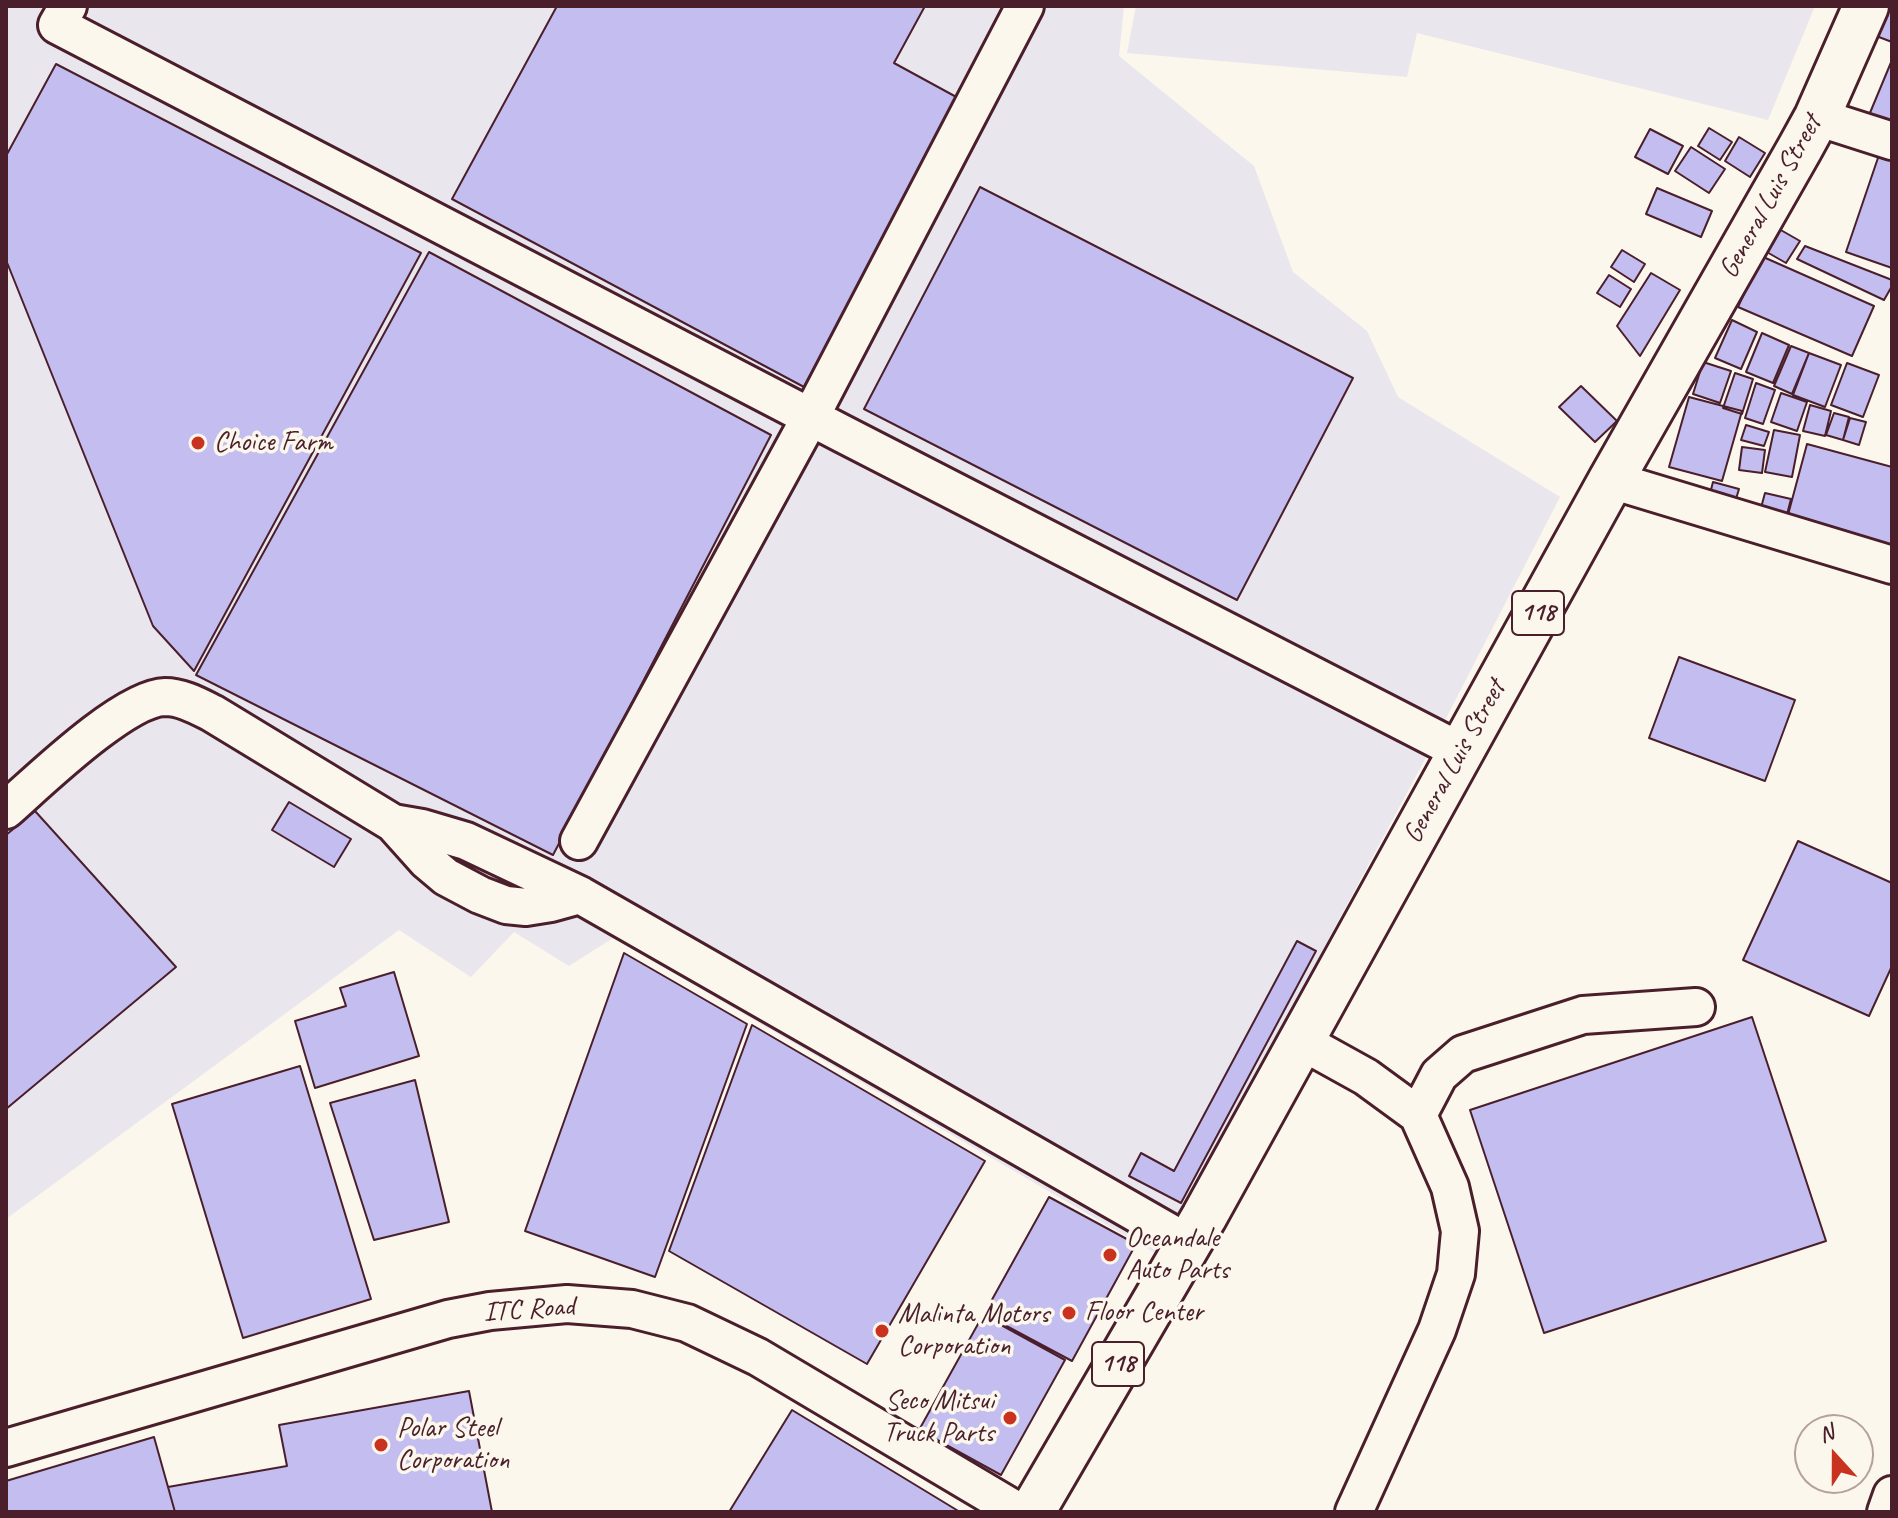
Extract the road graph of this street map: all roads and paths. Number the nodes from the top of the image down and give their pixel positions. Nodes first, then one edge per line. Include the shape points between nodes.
1 (68, 6) edge
2 (1025, 6) edge
3 (1866, 6) edge
4 (1817, 117) junction
5 (1892, 141) edge
6 (811, 416) junction
7 (1611, 480) junction
8 (1892, 565) edge
9 (1460, 751) junction
10 (8, 803) edge
11 (579, 841) dead end
12 (1696, 1007) dead end
13 (1301, 1041) junction
14 (1418, 1115) junction
15 (1188, 1243) junction
16 (6, 1448) edge
17 (1892, 1495) edge
18 (1019, 1512) edge
19 (1032, 1512) edge
20 (1354, 1512) edge
21 (1886, 1512) edge

1 - 6 street via 57,25
2 - 6 street
3 - 4 main road, General Luis Street / 118
4 - 5 street
4 - 7 main road, General Luis Street / 118
6 - 9 street
6 - 11 street
7 - 8 street
7 - 9 main road, General Luis Street / 118
9 - 13 main road, General Luis Street / 118
10 - 15 street via 141,703 165,697 189,702 393,823 466,841 580,895
12 - 14 street via 1583,1015 1463,1054 1439,1075
13 - 14 street via 1366,1077
13 - 15 main road, General Luis Street / 118
14 - 20 street via 1450,1187 1460,1231 1456,1274 1437,1330
15 - 19 main road, General Luis Street / 118
16 - 18 street, ITC Road via 448,1319 567,1304 632,1309 687,1323 758,1357
17 - 21 street

